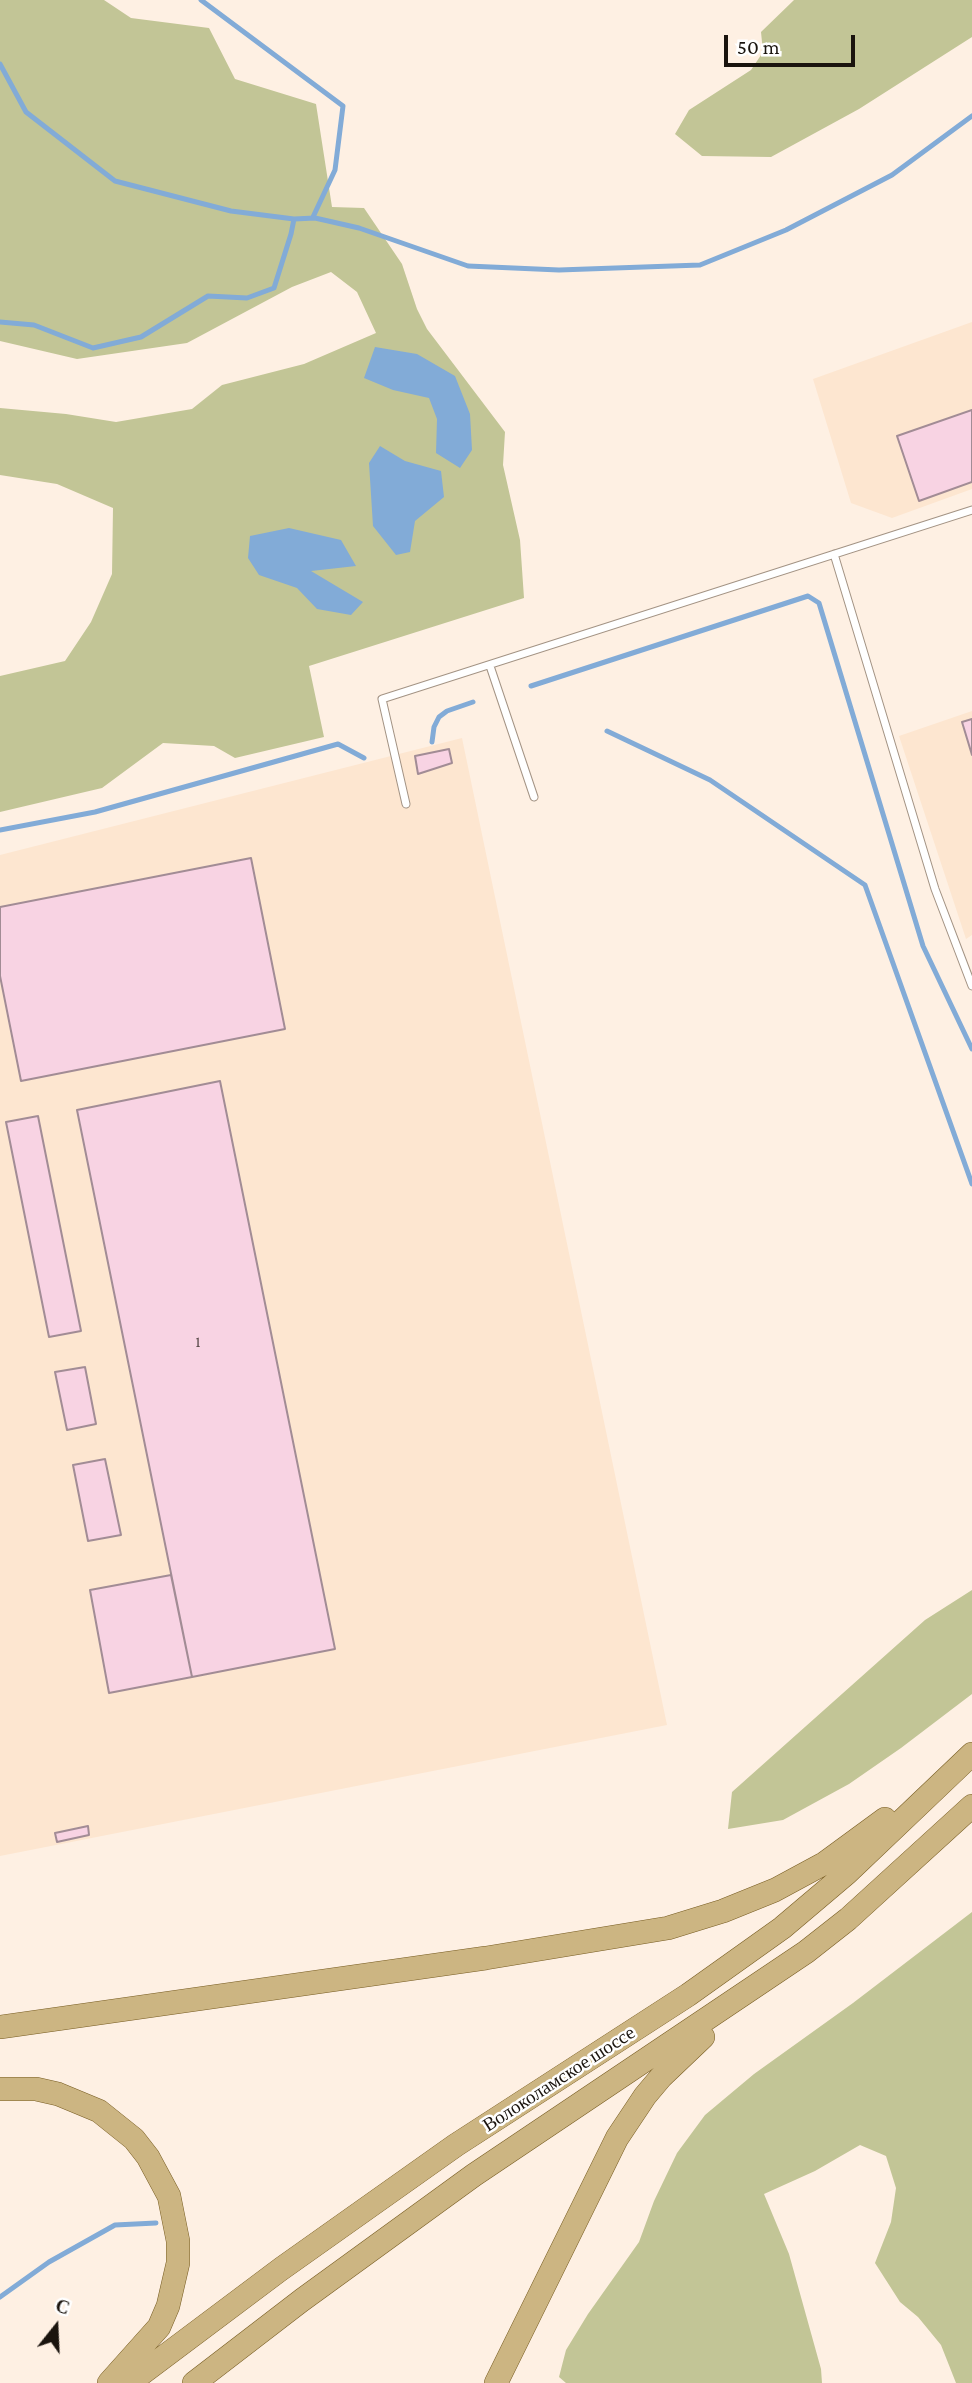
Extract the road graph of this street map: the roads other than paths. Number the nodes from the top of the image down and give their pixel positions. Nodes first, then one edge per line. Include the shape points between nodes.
1 (972, 510) edge
2 (834, 554) junction
3 (490, 666) junction
4 (534, 797) dead end
5 (406, 804) dead end
6 (972, 986) edge
7 (972, 1752) edge
8 (972, 1806) edge
9 (862, 1907) junction
10 (0, 2027) edge
11 (0, 2089) edge
12 (109, 2383) edge
13 (129, 2383) edge
14 (194, 2383) edge
15 (496, 2383) edge

1 - 2 lane
2 - 3 lane
2 - 6 lane via 935,889
3 - 4 lane
3 - 5 lane via 382,699
7 - 10 main road via 825,1863 749,1902 687,1923 499,1956
7 - 13 main road, Волоколамское шоссе via 847,1873 782,1928 688,1996 456,2145
8 - 9 main road
9 - 14 main road, Волоколамское шоссе via 806,1952 474,2175
9 - 15 main road via 800,1968 729,2016 678,2058 645,2096 603,2166
11 - 12 main road via 36,2089 99,2111 134,2139 169,2196 178,2252 168,2306 159,2327

